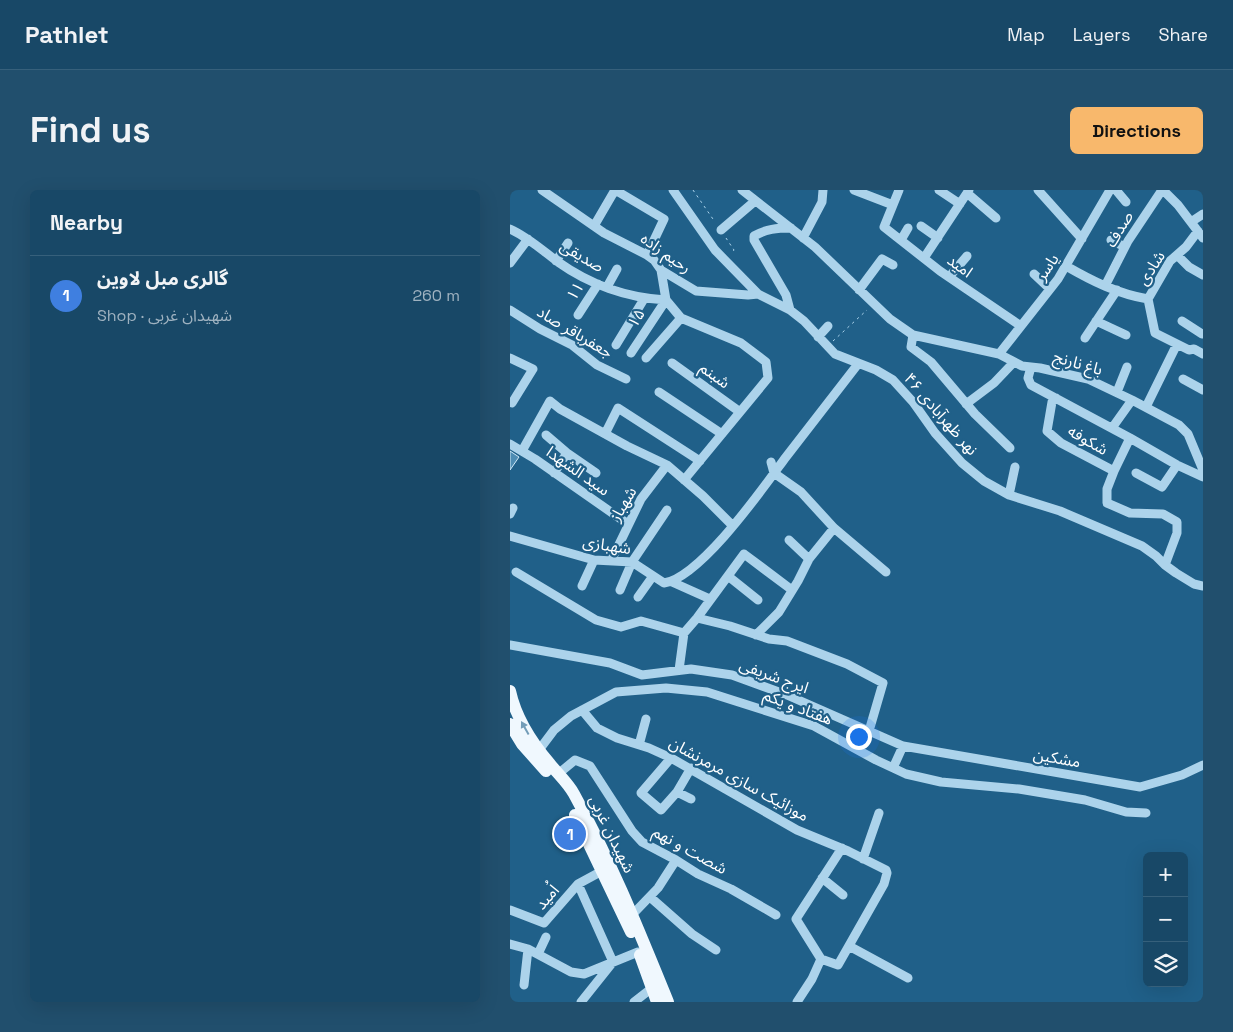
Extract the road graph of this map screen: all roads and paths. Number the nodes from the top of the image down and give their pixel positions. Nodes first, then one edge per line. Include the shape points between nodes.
1 (542, 190) edge
2 (615, 190) edge
3 (673, 190) edge
4 (742, 190) edge
5 (823, 190) edge
6 (900, 190) edge
7 (939, 190) edge
8 (1038, 190) edge
9 (1110, 190) edge
10 (1116, 190) edge
11 (1162, 190) edge
12 (861, 191) edge
13 (968, 191) edge
14 (756, 201) junction
15 (1126, 202) dead end
16 (960, 204) junction
17 (893, 205) junction
18 (1203, 214) edge
19 (996, 218) dead end
20 (1191, 222) junction
21 (594, 226) junction
22 (922, 226) dead end
23 (791, 228) junction
24 (908, 228) dead end
25 (510, 229) edge
26 (721, 230) dead end
27 (1200, 234) edge
28 (803, 238) junction
29 (938, 238) junction
30 (528, 239) junction
31 (1082, 239) junction
32 (901, 240) junction
33 (1111, 240) dead end
34 (568, 243) dead end
35 (1125, 247) junction
36 (1177, 254) junction
37 (647, 255) junction
38 (967, 256) dead end
39 (924, 258) junction
40 (556, 261) junction
41 (510, 263) edge
42 (893, 265) dead end
43 (1066, 266) junction
44 (617, 269) dead end
45 (661, 270) junction
46 (1034, 274) dead end
47 (1203, 275) edge
48 (949, 277) junction
49 (598, 284) junction
50 (1105, 286) junction
51 (607, 287) junction
52 (1050, 289) junction
53 (859, 290) junction
54 (1117, 290) junction
55 (758, 294) junction
56 (644, 299) junction
57 (1148, 299) junction
58 (666, 300) junction
59 (874, 304) junction
60 (510, 310) edge
61 (790, 310) junction
62 (578, 315) dead end
63 (680, 318) junction
64 (1096, 321) junction
65 (1182, 321) dead end
66 (828, 326) dead end
67 (1020, 326) junction
68 (1203, 333) edge
69 (913, 335) junction
70 (1126, 335) dead end
71 (818, 338) junction
72 (1086, 338) dead end
73 (1177, 344) junction
74 (616, 345) dead end
75 (827, 346) junction
76 (1194, 349) junction
77 (631, 354) dead end
78 (999, 354) junction
79 (1203, 354) edge
80 (646, 358) dead end
81 (511, 362) edge
82 (1014, 362) junction
83 (672, 363) dead end
84 (858, 364) junction
85 (1031, 367) junction
86 (1127, 368) dead end
87 (626, 379) dead end
88 (1183, 379) dead end
89 (1203, 390) edge
90 (659, 392) dead end
91 (1117, 392) junction
92 (1056, 398) junction
93 (1132, 400) junction
94 (512, 403) dead end
95 (966, 404) junction
96 (1146, 407) junction
97 (740, 412) junction
98 (1112, 428) junction
99 (604, 434) junction
100 (722, 434) junction
101 (546, 435) dead end
102 (1130, 438) junction
103 (510, 444) edge
104 (1010, 448) dead end
105 (522, 451) junction
106 (567, 453) junction
107 (700, 461) junction
108 (771, 462) dead end
109 (668, 465) junction
110 (1177, 465) junction
111 (1015, 467) dead end
112 (1203, 470) edge
113 (1114, 471) junction
114 (554, 472) junction
115 (596, 473) dead end
116 (774, 473) junction
117 (1136, 473) dead end
118 (1203, 477) edge
119 (684, 480) junction
120 (1009, 495) junction
121 (667, 510) dead end
122 (628, 524) junction
123 (733, 526) junction
124 (834, 528) junction
125 (510, 536) edge
126 (789, 540) dead end
127 (809, 559) junction
128 (594, 560) junction
129 (610, 561) junction
130 (632, 562) junction
131 (1165, 565) junction
132 (516, 572) dead end
133 (886, 572) dead end
134 (653, 576) junction
135 (728, 576) junction
136 (672, 582) junction
137 (582, 586) dead end
138 (1203, 586) edge
139 (620, 590) dead end
140 (792, 590) junction
141 (638, 596) dead end
142 (710, 599) junction
143 (758, 600) dead end
144 (697, 618) junction
145 (684, 633) junction
146 (756, 635) junction
147 (510, 646) edge
148 (679, 670) junction
149 (510, 691) edge
150 (582, 710) junction
151 (646, 719) dead end
152 (510, 724) edge
153 (869, 731) junction
154 (638, 745) junction
155 (903, 746) junction
156 (539, 750) junction
157 (671, 758) junction
158 (1203, 765) edge
159 (691, 768) junction
160 (893, 768) junction
161 (558, 774) junction
162 (677, 792) junction
163 (690, 799) dead end
164 (879, 813) dead end
165 (1146, 813) dead end
166 (842, 848) junction
167 (863, 858) junction
168 (676, 860) junction
169 (602, 872) junction
170 (822, 878) junction
171 (578, 884) junction
172 (843, 895) dead end
173 (650, 897) junction
174 (510, 910) edge
175 (632, 915) junction
176 (776, 915) dead end
177 (546, 937) dead end
178 (510, 944) edge
179 (848, 946) junction
180 (528, 949) junction
181 (716, 950) dead end
182 (638, 952) junction
183 (538, 954) junction
184 (821, 959) junction
185 (613, 962) junction
186 (908, 978) dead end
187 (524, 986) dead end
188 (652, 988) junction
189 (581, 1002) edge
190 (634, 1002) edge
191 (657, 1002) edge
192 (668, 1002) edge
193 (798, 1002) edge

1 - 21 street, رحیم زاده
2 - 21 street
2 - 37 street via 664,219
3 - 55 street, نهر ظهرآبادی ۴۶ via 715,250
4 - 14 street, باغ نارنج
5 - 28 street via 822,202
6 - 17 street
7 - 16 street
8 - 31 street
9 - 31 street, یاسر
10 - 15 street
11 - 20 street
11 - 35 street, صدف
12 - 17 street
13 - 16 street
13 - 19 street
14 - 23 street, باغ نارنج
14 - 26 street
16 - 29 street
17 - 32 street, امید via 884,227
18 - 20 street
20 - 27 street
21 - 37 street, رحیم زاده
22 - 29 street
23 - 28 street, باغ نارنج
23 - 61 street via 762,231 754,236 786,295
24 - 32 street
25 - 30 street, صدیقی
27 - 36 street, شادی
28 - 53 street, باغ نارنج
29 - 39 street
30 - 40 street, صدیقی
30 - 41 street
31 - 43 street, یاسر
32 - 39 street, امید
33 - 35 street
34 - 40 street
35 - 50 street, صدف
36 - 47 street via 1189,267
36 - 57 street, شادی
37 - 45 street, رحیم زاده
38 - 48 street
39 - 48 street, امید
40 - 49 street, صدیقی
42 - 53 street via 882,259
43 - 50 street
43 - 52 street, یاسر
44 - 51 street
45 - 55 street, رحیم زاده via 696,291
45 - 58 street
46 - 52 street
48 - 67 street, امید
49 - 51 street, صدیقی
49 - 62 street, ۱۱
50 - 54 street
51 - 56 street, صدیقی
52 - 67 street, یاسر
53 - 59 street, باغ نارنج
54 - 57 street
54 - 64 street
55 - 61 street, نهر ظهرآبادی ۴۶
56 - 58 street, صدیقی
56 - 74 street
57 - 73 street via 1155,333
58 - 63 street
58 - 77 street, ۱۵
59 - 69 street, باغ نارنج
59 - 75 path
60 - 87 street, جعفرباقر صاد via 572,345 597,365
61 - 71 street, نهر ظهرآبادی ۴۶
63 - 80 street
63 - 97 street via 741,343 766,362 768,378
64 - 70 street
64 - 72 street
65 - 68 street
66 - 71 street
67 - 78 street, یاسر
68 - 76 street
69 - 78 street, باغ نارنج
69 - 95 street via 911,347 931,362
71 - 75 street, نهر ظهرآبادی ۴۶
73 - 76 street
73 - 96 street
75 - 84 street, نهر ظهرآبادی ۴۶ via 835,354
76 - 79 street
78 - 82 street, باغ نارنج
81 - 94 street via 533,369
82 - 85 street, باغ نارنج
82 - 95 street via 994,383
83 - 97 street, شبنم
84 - 116 street
84 - 120 street, نهر ظهرآبادی ۴۶ via 893,380 962,463
85 - 91 street, باغ نارنج via 1088,379
85 - 92 street, شکوفه via 1028,378 1031,384
86 - 91 street
88 - 89 street
90 - 100 street
91 - 93 street, باغ نارنج
92 - 98 street, شکوفه
92 - 113 street, شکوفه via 1052,402 1047,431 1061,443
93 - 96 street, باغ نارنج
93 - 98 street
95 - 104 street
96 - 112 street, باغ نارنج via 1188,434
97 - 100 street
98 - 102 street, شکوفه
99 - 105 street via 550,401
99 - 107 street via 618,408
99 - 109 street
100 - 107 street
101 - 106 street
102 - 110 street, شکوفه
102 - 113 street
103 - 105 street, سید الشهدا
105 - 114 street, سید الشهدا
106 - 114 street
106 - 115 street
107 - 119 street
108 - 116 street
109 - 119 street
109 - 122 street, شهباز via 641,499
110 - 117 street via 1162,487
110 - 118 street, شکوفه
111 - 120 street
113 - 131 street, شکوفه via 1107,503 1130,513 1163,514 1177,522 1178,533
114 - 122 street, سید الشهدا
116 - 123 street
116 - 124 street via 801,492
119 - 123 street
120 - 131 street, نهر ظهرآبادی ۴۶ via 1060,511 1142,546
121 - 130 street
122 - 129 street, شهباز
123 - 136 street via 698,563
124 - 127 street
124 - 133 street
125 - 128 street, شهبازی
126 - 127 street
127 - 140 street
128 - 129 street, شهبازی
128 - 137 street
129 - 130 street, شهبازی
130 - 134 street, شهبازی
130 - 139 street
131 - 138 street, نهر ظهرآبادی ۴۶ via 1194,584
132 - 145 street via 596,620 621,627 641,621
134 - 136 street, شهبازی via 664,583
134 - 141 street
135 - 140 street via 744,554
135 - 142 street
135 - 143 street
136 - 142 street, شهبازی
140 - 146 street via 779,612
142 - 144 street
144 - 145 street
144 - 146 street
145 - 148 street
146 - 153 street via 787,641 847,664 883,683
147 - 148 street, ایرج شریفی via 610,663 642,675
148 - 153 street, ایرج شریفی via 732,675
156 -> 149 main road, شهیدان غربی via 525,730
150 - 154 street, موزائیک سازی مرمرنشان via 596,728
150 - 156 street, هفتاد و یکم via 554,730
150 - 160 street, هفتاد و یکم via 616,692 666,688 707,692 814,726
151 - 154 street
152 - 169 main road, شهیدان غربی via 522,744 565,793
153 - 155 street, ایرج شریفی
154 - 157 street, موزائیک سازی مرمرنشان
155 - 158 street, مشکین via 1140,787 1182,775
155 - 160 street
156 - 161 main road, شهیدان غربی
157 - 159 street, موزائیک سازی مرمرنشان
157 - 162 street via 641,793 661,810
159 - 162 street
159 - 166 street, موزائیک سازی مرمرنشان via 798,830
160 - 165 street, هفتاد و یکم via 941,782 1019,789 1085,800 1126,812
161 - 168 street, شصت و نهم via 575,760 590,766 642,842
161 - 175 main road, شهیدان غربی via 573,792
162 - 163 street
164 - 167 street
166 - 167 street, موزائیک سازی مرمرنشان
166 - 170 street
167 - 179 street, موزائیک سازی مرمرنشان via 887,873 884,884
168 - 173 street
168 - 176 street, شصت و نهم
169 - 171 street, اُمید
169 - 182 main road, شهیدان غربی
170 - 172 street
170 - 184 street via 796,919
171 - 174 street, اُمید via 544,923
171 - 185 street
173 - 175 street
173 - 181 street via 692,934
175 - 192 main road, شهیدان غربی
177 - 183 street
178 - 180 street
179 - 184 street via 838,965
179 - 186 street
180 - 183 street
180 - 187 street
182 - 185 street
182 - 188 main road, شهیدان غربی
183 - 185 street via 571,972 584,974
184 - 193 street
185 - 189 street
188 - 190 street
188 - 191 main road, شهیدان غربی

